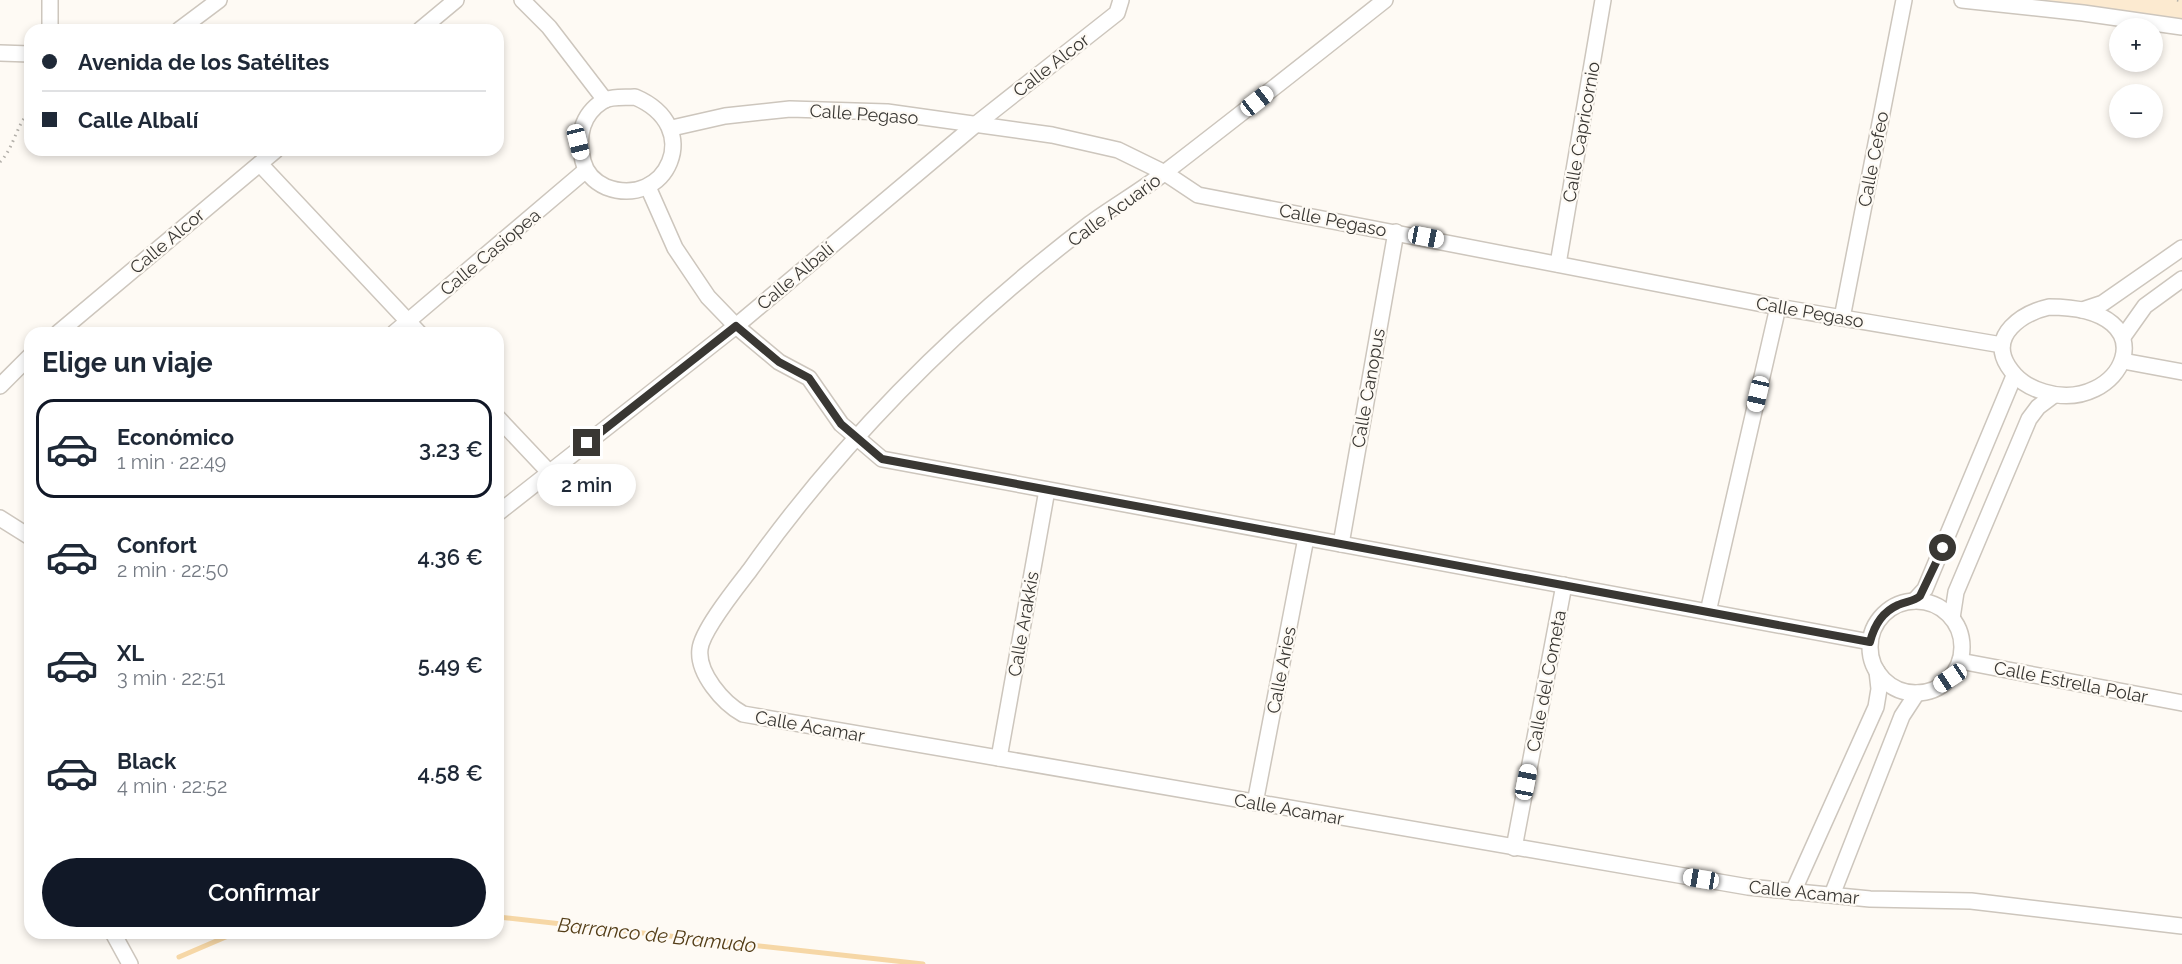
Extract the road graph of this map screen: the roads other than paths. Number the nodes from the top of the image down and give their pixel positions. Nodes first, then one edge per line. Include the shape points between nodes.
1 (50, 0) edge
2 (219, 0) edge
3 (456, 0) edge
4 (522, 0) edge
5 (1121, 0) edge
6 (1385, 0) edge
7 (1603, 0) edge
8 (1904, 0) edge
9 (1962, 0) edge
10 (50, 24) edge
11 (187, 24) edge
12 (427, 24) edge
13 (2182, 27) edge
14 (0, 53) edge
15 (24, 54) edge
16 (605, 100) junction
17 (975, 125) junction
18 (672, 128) junction
19 (269, 156) edge
20 (260, 164) junction
21 (586, 171) junction
22 (1165, 173) junction
23 (648, 187) junction
24 (1396, 232) junction
25 (2182, 248) edge
26 (1558, 264) junction
27 (2182, 279) edge
28 (1778, 307) junction
29 (2082, 310) junction
30 (1842, 318) junction
31 (408, 321) junction
32 (736, 326) junction
33 (65, 327) edge
34 (400, 327) edge
35 (414, 327) edge
36 (2123, 337) junction
37 (2002, 345) junction
38 (2123, 361) junction
39 (24, 362) edge
40 (2182, 372) edge
41 (2014, 376) junction
42 (0, 386) edge
43 (2054, 395) junction
44 (504, 424) edge
45 (856, 436) junction
46 (549, 472) junction
47 (1047, 490) junction
48 (504, 508) edge
49 (0, 518) edge
50 (24, 533) edge
51 (1306, 538) junction
52 (1341, 544) junction
53 (1564, 585) junction
54 (1914, 601) junction
55 (1708, 612) junction
56 (1952, 618) junction
57 (1870, 642) junction
58 (1960, 661) junction
59 (1876, 671) junction
60 (1917, 693) junction
61 (2182, 703) edge
62 (999, 758) junction
63 (1255, 803) junction
64 (1514, 848) junction
65 (1793, 892) junction
66 (1832, 895) junction
67 (2182, 926) edge
68 (116, 939) edge
69 (130, 964) edge

1 - 10 street
2 - 11 street
3 - 12 street
4 - 16 street via 549,27
5 - 17 street, Calle Alcor via 1117,13
6 - 22 street, Calle Acuario
7 - 26 street, Calle Capricornio
8 - 30 street, Calle Cefeo
9 - 13 street
14 - 15 street
16 - 18 street via 635,97 654,105
16 - 21 street via 586,117 578,142
17 - 18 street, Calle Pegaso via 887,112 790,109
17 - 22 street, Calle Pegaso via 1052,135 1118,150
17 - 32 street, Calle Albalí
18 - 23 street via 674,150 664,173
19 - 20 street, Calle Alcor
20 - 31 street
20 - 33 street, Calle Alcor
21 - 23 street via 600,184 618,191
21 - 31 street, Calle Casiopea
22 - 24 street, Calle Pegaso via 1198,195
22 - 45 street, Calle Acuario via 1092,223 983,312
23 - 32 street via 675,248 708,297
24 - 26 street, Calle Pegaso
24 - 52 street, Calle Canopus
25 - 29 street via 2103,303
26 - 28 street, Calle Pegaso
27 - 36 street via 2145,306
28 - 30 street, Calle Pegaso
28 - 55 street
29 - 36 street via 2110,319
29 - 37 street via 2049,307 2029,312 2014,323
30 - 37 street, Calle Pegaso
31 - 34 street, Calle Casiopea
31 - 35 street
32 - 45 street via 779,362 809,378 841,424
32 - 46 street, Calle Albalí
36 - 38 street
37 - 41 street via 2004,361
38 - 40 street
38 - 43 street via 2116,374 2097,388 2080,395
39 - 42 street
41 - 43 street via 2030,388
41 - 54 street via 1925,589
43 - 56 street via 2038,406 2029,419 1956,592
44 - 46 street
45 - 47 street via 882,459
45 - 62 street, Calle Acamar via 776,534 715,618 700,646 700,664 728,705 743,714
46 - 48 street, Calle Albalí
47 - 51 street
47 - 62 street, Calle Arakkis
49 - 50 street
51 - 52 street
51 - 63 street, Calle Aries
52 - 53 street
53 - 55 street
53 - 64 street, Calle del Cometa
54 - 56 street via 1940,606
54 - 57 street via 1897,605 1881,616
55 - 57 street
56 - 58 street via 1962,641
57 - 59 street
58 - 60 street via 1950,678 1933,690
58 - 61 street, Calle Estrella Polar
59 - 60 street via 1899,690
59 - 65 street via 1876,707
60 - 66 street via 1902,716
62 - 63 street, Calle Acamar
63 - 64 street, Calle Acamar
64 - 65 street, Calle Acamar
65 - 66 street, Calle Acamar
66 - 67 street, Calle Acamar via 1971,902
68 - 69 street

